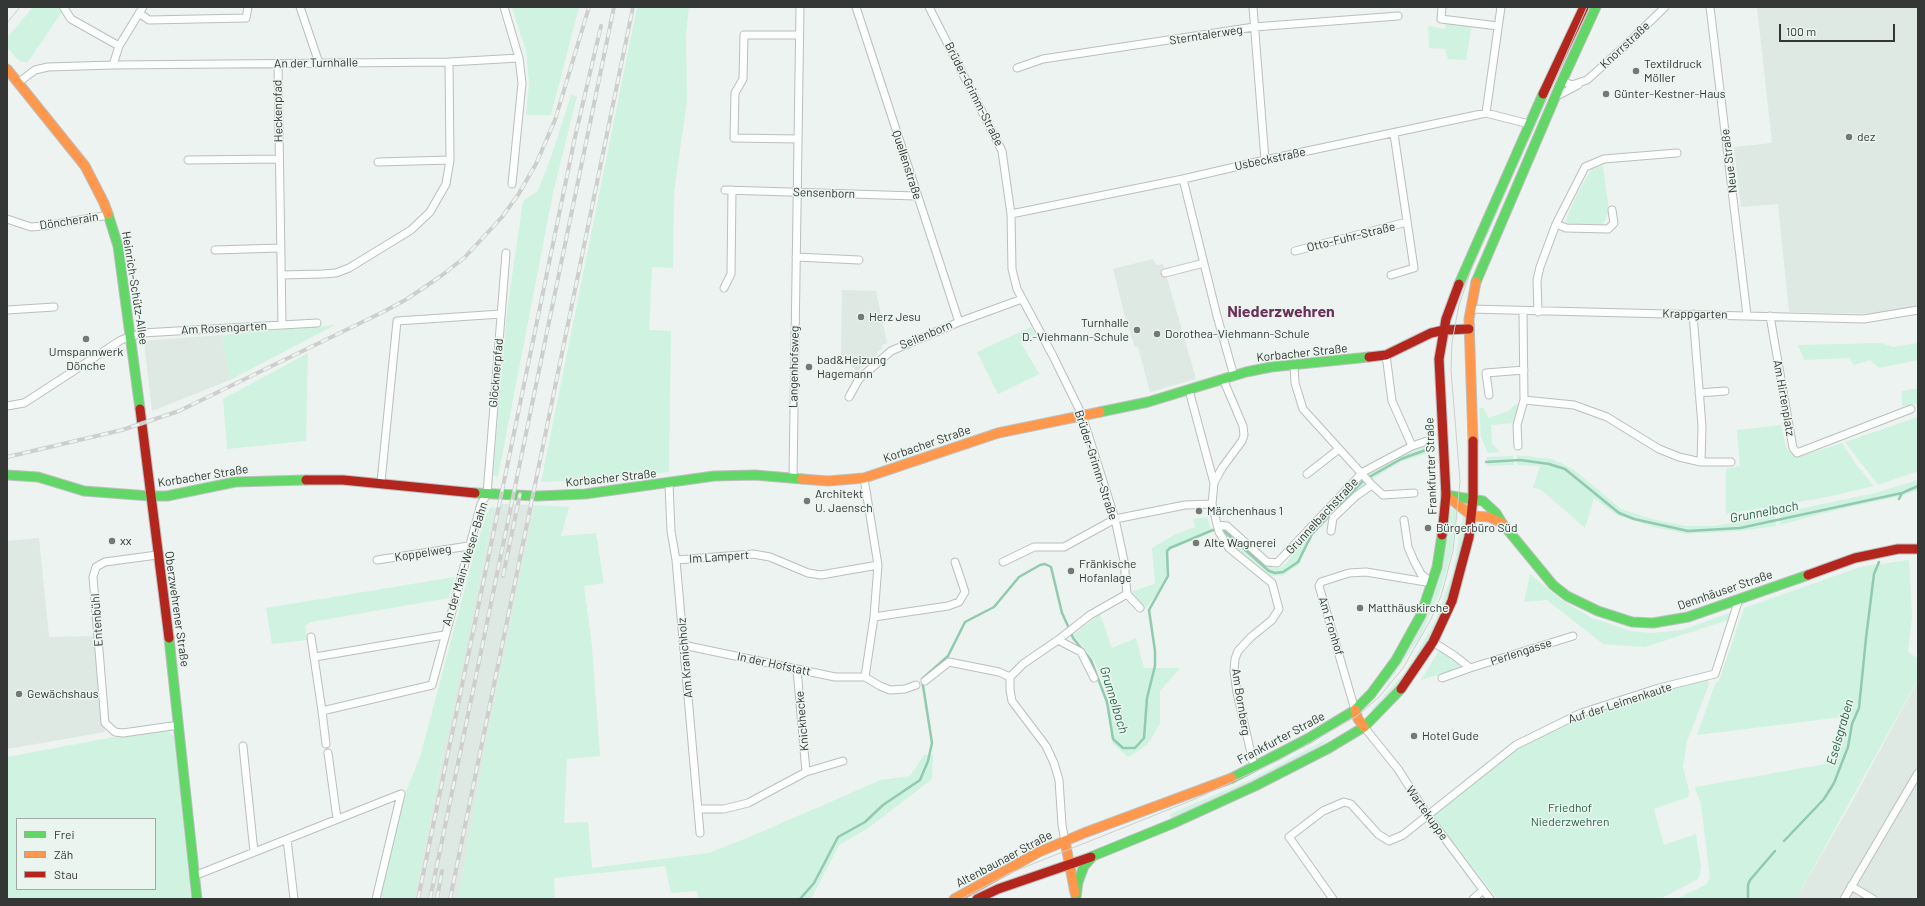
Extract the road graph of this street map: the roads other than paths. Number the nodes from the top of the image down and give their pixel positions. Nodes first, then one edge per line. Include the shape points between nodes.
1 (248, 7) edge
2 (300, 7) edge
3 (504, 7) edge
4 (800, 7) edge
5 (856, 7) edge
6 (929, 7) edge
7 (1253, 7) edge
8 (1442, 7) edge
9 (1501, 7) edge
10 (1584, 7) edge
11 (1596, 7) edge
12 (1665, 7) edge
13 (1710, 7) edge
14 (64, 8) edge
15 (141, 10) edge
16 (1398, 16) dead end
17 (1498, 26) junction
18 (1254, 27) junction
19 (799, 35) junction
20 (119, 46) junction
21 (519, 58) junction
22 (449, 62) junction
23 (319, 63) junction
24 (278, 64) junction
25 (113, 65) junction
26 (1017, 68) dead end
27 (7, 69) edge
28 (1551, 76) junction
29 (1562, 81) junction
30 (19, 82) junction
31 (1584, 82) junction
32 (1557, 96) junction
33 (1486, 113) junction
34 (1529, 124) junction
35 (1542, 128) junction
36 (1394, 134) junction
37 (798, 139) junction
38 (1677, 153) dead end
39 (279, 159) junction
40 (188, 160) dead end
41 (450, 160) junction
42 (1265, 160) junction
43 (378, 162) dead end
44 (1183, 179) junction
45 (512, 184) dead end
46 (797, 192) junction
47 (916, 196) junction
48 (1612, 210) dead end
49 (1012, 214) junction
50 (109, 215) junction
51 (7, 219) edge
52 (1408, 222) junction
53 (1556, 224) junction
54 (280, 248) junction
55 (215, 250) dead end
56 (1295, 251) dead end
57 (506, 253) dead end
58 (796, 257) junction
59 (859, 260) dead end
60 (1204, 263) junction
61 (1165, 274) dead end
62 (281, 275) junction
63 (1391, 275) dead end
64 (724, 288) dead end
65 (1022, 299) junction
66 (54, 307) dead end
67 (1470, 309) junction
68 (7, 310) edge
69 (1918, 310) edge
70 (1523, 312) junction
71 (1538, 312) junction
72 (501, 314) junction
73 (1692, 314) junction
74 (1747, 315) junction
75 (1770, 316) junction
76 (959, 322) junction
77 (282, 324) junction
78 (317, 324) dead end
79 (1469, 329) junction
80 (1444, 330) junction
81 (131, 337) junction
82 (1386, 355) junction
83 (1294, 364) junction
84 (1524, 370) junction
85 (1234, 376) junction
86 (1223, 379) junction
87 (1725, 391) dead end
88 (1699, 393) junction
89 (1190, 394) dead end
90 (1488, 395) dead end
91 (849, 397) dead end
92 (1524, 400) junction
93 (7, 406) edge
94 (1911, 409) dead end
95 (1082, 415) junction
96 (1430, 440) dead end
97 (1412, 446) junction
98 (1518, 446) dead end
99 (1339, 449) junction
100 (1701, 462) junction
101 (1731, 462) dead end
102 (1363, 473) junction
103 (1307, 474) dead end
104 (7, 475) edge
105 (793, 478) junction
106 (864, 478) junction
107 (381, 482) junction
108 (1214, 483) junction
109 (1371, 483) junction
110 (669, 484) junction
111 (1414, 493) dead end
112 (486, 494) junction
113 (1446, 495) junction
114 (150, 496) junction
115 (1473, 498) junction
116 (1212, 504) junction
117 (1472, 516) junction
118 (1115, 519) junction
119 (1404, 520) dead end
120 (1502, 523) junction
121 (1218, 528) junction
122 (1331, 531) dead end
123 (469, 546) junction
124 (1918, 549) edge
125 (157, 555) junction
126 (377, 560) dead end
127 (676, 560) junction
128 (955, 562) dead end
129 (1003, 562) dead end
130 (878, 566) junction
131 (1432, 583) junction
132 (1127, 594) junction
133 (1739, 599) junction
134 (1140, 608) dead end
135 (874, 617) junction
136 (444, 635) junction
137 (1573, 636) dead end
138 (311, 637) dead end
139 (1060, 638) junction
140 (1433, 642) junction
141 (683, 645) junction
142 (315, 657) junction
143 (1470, 668) junction
144 (797, 669) junction
145 (865, 677) junction
146 (1010, 677) junction
147 (1094, 678) dead end
148 (1442, 678) dead end
149 (925, 680) dead end
150 (916, 685) dead end
151 (1355, 710) junction
152 (322, 711) junction
153 (179, 725) junction
154 (1364, 727) junction
155 (326, 744) dead end
156 (243, 746) dead end
157 (328, 753) dead end
158 (843, 761) dead end
159 (1254, 766) junction
160 (806, 772) junction
161 (1918, 773) edge
162 (698, 809) junction
163 (1428, 816) junction
164 (337, 819) junction
165 (700, 833) dead end
166 (287, 839) junction
167 (1064, 841) junction
168 (254, 852) junction
169 (1093, 856) junction
170 (1069, 864) junction
171 (194, 876) junction
172 (1851, 886) junction
173 (1483, 890) junction
174 (1076, 898) edge
175 (197, 899) edge
176 (294, 899) edge
177 (376, 899) edge
178 (954, 899) edge
179 (977, 899) edge
180 (1332, 899) edge
181 (1473, 899) edge
182 (1490, 899) edge
183 (1844, 899) edge
184 (1873, 899) edge

1 - 15 street via 246,18 150,20
2 - 23 street
3 - 21 street
4 - 19 street, Langenhofsweg
5 - 47 street, Quellenstraße
6 - 49 street, Brüder-Grimm-Straße via 1002,151
7 - 18 street
8 - 17 street via 1441,18
9 - 17 street
10 - 28 main road, Frankfurter Straße
11 - 29 main road
12 - 31 street, Knorrstraße
13 - 74 street, Neue Straße
14 - 20 street via 71,19
15 - 20 street
16 - 18 street, Sterntalerweg
17 - 33 street
18 - 26 street, Sterntalerweg via 1043,59
18 - 42 street
19 - 37 street, Langenhofsweg
19 - 37 street via 744,35 743,79 735,93 734,138
20 - 25 street
21 - 22 street, An der Turnhalle
21 - 45 street via 522,83
22 - 23 street, An der Turnhalle
22 - 41 street
23 - 24 street, An der Turnhalle
24 - 25 street, An der Turnhalle
24 - 39 street, Heckenpfad
25 - 30 street, An der Turnhalle via 48,67 35,70
27 - 30 main road, Heinrich-Schütz-Allee
28 - 29 main road
28 - 34 main road, Frankfurter Straße
29 - 31 street via 1572,85
29 - 32 main road
30 - 50 main road, Heinrich-Schütz-Allee via 85,166
31 - 32 street, Knorrstraße
32 - 35 main road
33 - 34 street, Usbeckstraße
33 - 36 street, Usbeckstraße
34 - 35 main road
34 - 80 main road, Frankfurter Straße via 1454,296
35 - 67 main road via 1475,285
36 - 42 street, Usbeckstraße
36 - 52 street, Otto-Fuhr-Straße
37 - 46 street, Langenhofsweg
38 - 53 street via 1604,159 1584,167
39 - 40 street, Heckenpfad
39 - 54 street, Heckenpfad
41 - 43 street
41 - 62 street via 446,184 440,198 411,230 336,273
42 - 44 street, Usbeckstraße
44 - 49 street, Usbeckstraße
44 - 60 street
46 - 47 street, Sensenborn
46 - 58 street, Langenhofsweg
46 - 64 street, Sensenborn via 728,190 731,274
47 - 76 street, Quellenstraße
48 - 53 street via 1614,223 1608,229 1566,228
49 - 65 street, Brüder-Grimm-Straße via 1012,269
50 - 51 street, Döncherain via 31,227
50 - 81 main road, Heinrich-Schütz-Allee via 118,246
52 - 56 street, Otto-Fuhr-Straße
52 - 63 street, Otto-Fuhr-Straße via 1414,268
53 - 71 street via 1539,274
54 - 55 street
54 - 62 street, Heckenpfad
57 - 72 street, Glöcknerpfad
58 - 59 street
58 - 105 street, Langenhofsweg
60 - 61 street
60 - 85 street
62 - 77 street, Heckenpfad
65 - 76 street, Seilenborn
65 - 95 street, Brüder-Grimm-Straße
66 - 68 street
67 - 70 street, Krappgarten
67 - 79 main road
69 - 75 street, Krappgarten via 1864,319
70 - 71 street, Krappgarten
70 - 84 street
71 - 73 street, Krappgarten
72 - 107 street via 397,321
72 - 112 street, Glöcknerpfad
73 - 74 street, Krappgarten
73 - 88 street
74 - 75 street, Krappgarten
75 - 94 street, Am Hirtenplatz via 1793,448 1797,453
76 - 91 street, Seilenborn via 891,351 859,380
77 - 78 street, Am Rosengarten
77 - 81 street, Am Rosengarten via 142,333
79 - 80 main road, Korbacher Straße
79 - 115 main road via 1474,455
80 - 82 main road, Korbacher Straße via 1425,336
80 - 113 main road, Frankfurter Straße via 1439,359 1439,380
81 - 93 street, Am Rosengarten via 121,340 32,398 20,404
81 - 114 main road, Heinrich-Schütz-Allee
82 - 83 main road, Korbacher Straße
82 - 97 street via 1392,401
83 - 85 main road, Korbacher Straße
83 - 99 street via 1295,383 1303,409
84 - 90 street via 1486,373
84 - 92 street
85 - 86 main road, Korbacher Straße
86 - 95 main road, Korbacher Straße via 1148,402
86 - 108 street via 1243,426 1244,435
87 - 88 street
88 - 100 street via 1702,426
89 - 108 street
92 - 98 street via 1517,425
92 - 100 street via 1574,405 1607,418 1659,449
95 - 106 main road, Korbacher Straße via 998,433
95 - 118 street, Brüder-Grimm-Straße
96 - 97 street, Grunnelbachstraße
97 - 102 street, Grunnelbachstraße
99 - 102 street
99 - 103 street
100 - 101 street
102 - 109 street
102 - 121 street, Grunnelbachstraße via 1277,563 1266,562 1227,526
104 - 114 main road, Korbacher Straße via 38,477 84,491
105 - 106 main road, Korbacher Straße via 828,481
105 - 110 main road, Korbacher Straße via 755,475 714,476
106 - 130 street
107 - 112 main road, Korbacher Straße
107 - 114 main road, Korbacher Straße via 333,479 263,480
108 - 116 street
109 - 111 street via 1383,495
109 - 122 street via 1333,518
110 - 112 main road, Korbacher Straße via 578,494
110 - 127 street, Am Kranichholz via 671,531
112 - 123 street, An der Main-Weser-Bahn
113 - 115 main road, Dennhäuser Straße
113 - 117 main road
113 - 131 main road, Frankfurter Straße via 1444,531
114 - 125 main road, Oberzwehrener Straße
115 - 117 main road
115 - 120 main road, Dennhäuser Straße via 1487,504
116 - 118 street via 1185,505
116 - 121 street
117 - 120 main road via 1489,517
117 - 140 main road via 1460,574 1443,623
118 - 129 street via 1064,547 1034,547
118 - 132 street, Brüder-Grimm-Straße via 1124,561
119 - 131 street via 1408,547 1414,561 1421,574
120 - 133 main road, Dennhäuser Straße via 1553,585 1567,596 1616,618 1632,622 1671,621
121 - 159 street, Am Bornberg via 1229,548 1272,583 1279,609 1272,620 1238,651 1235,665 1237,693
123 - 126 street, Koppelweg
123 - 136 street, An der Main-Weser-Bahn
124 - 133 main road, Dennhäuser Straße via 1898,549 1855,558
125 - 153 main road, Oberzwehrener Straße
125 - 153 street, Entenbühl via 105,562 96,567 93,577 105,723 115,732
127 - 130 street, Im Lampert via 753,554 770,557 808,573 820,575
127 - 141 street, Am Kranichholz
128 - 135 street via 965,592 959,602 948,606
130 - 135 street
131 - 151 main road, Frankfurter Straße via 1421,615 1396,660 1371,694
131 - 151 street, Am Fronhof via 1366,572 1349,573 1321,582 1319,586
132 - 134 street
132 - 139 street via 1094,612
133 - 163 street, Auf der Leimenkaute via 1715,674 1659,688 1581,713 1516,745
135 - 145 street
136 - 142 street, An der Main-Weser-Bahn
136 - 152 street, An der Main-Weser-Bahn via 432,685
137 - 143 street, Perlengasse
138 - 142 street
139 - 146 street via 1023,664
139 - 147 street via 1081,652
140 - 143 street
140 - 154 main road via 1404,686
141 - 144 street, In der Hofstatt
141 - 162 street, Am Kranichholz
142 - 152 street
143 - 148 street, Perlengasse
144 - 145 street, In der Hofstatt via 835,678
144 - 160 street, Knickhecke
145 - 150 street via 890,690
146 - 149 street via 999,672 949,662
146 - 167 street via 1012,701 1046,746 1054,763 1059,780
151 - 154 main road
151 - 159 main road, Frankfurter Straße via 1309,738
152 - 155 street
153 - 171 main road, Oberzwehrener Straße
154 - 163 street, Wartekuppe via 1398,769
154 - 169 main road via 1255,786
156 - 168 street
157 - 164 street
158 - 160 street
159 - 167 main road, Frankfurter Straße via 1203,790
160 - 162 street via 748,803 724,809
161 - 172 street
162 - 165 street, Am Kranichholz
163 - 173 street, Wartekuppe
163 - 180 street via 1403,835 1389,841 1378,834 1352,804 1344,802 1323,811 1289,837
164 - 166 street
164 - 177 street via 401,794
166 - 168 street
166 - 176 street
167 - 170 main road
167 - 178 main road, Altenbaunaer Straße
168 - 171 street
169 - 170 main road, Altenbaunaer Straße
169 - 174 main road via 1082,872
170 - 174 main road
170 - 179 main road, Altenbaunaer Straße via 998,888
171 - 175 main road, Oberzwehrener Straße
172 - 183 street
172 - 184 street
173 - 181 street
173 - 182 street, Wartekuppe

